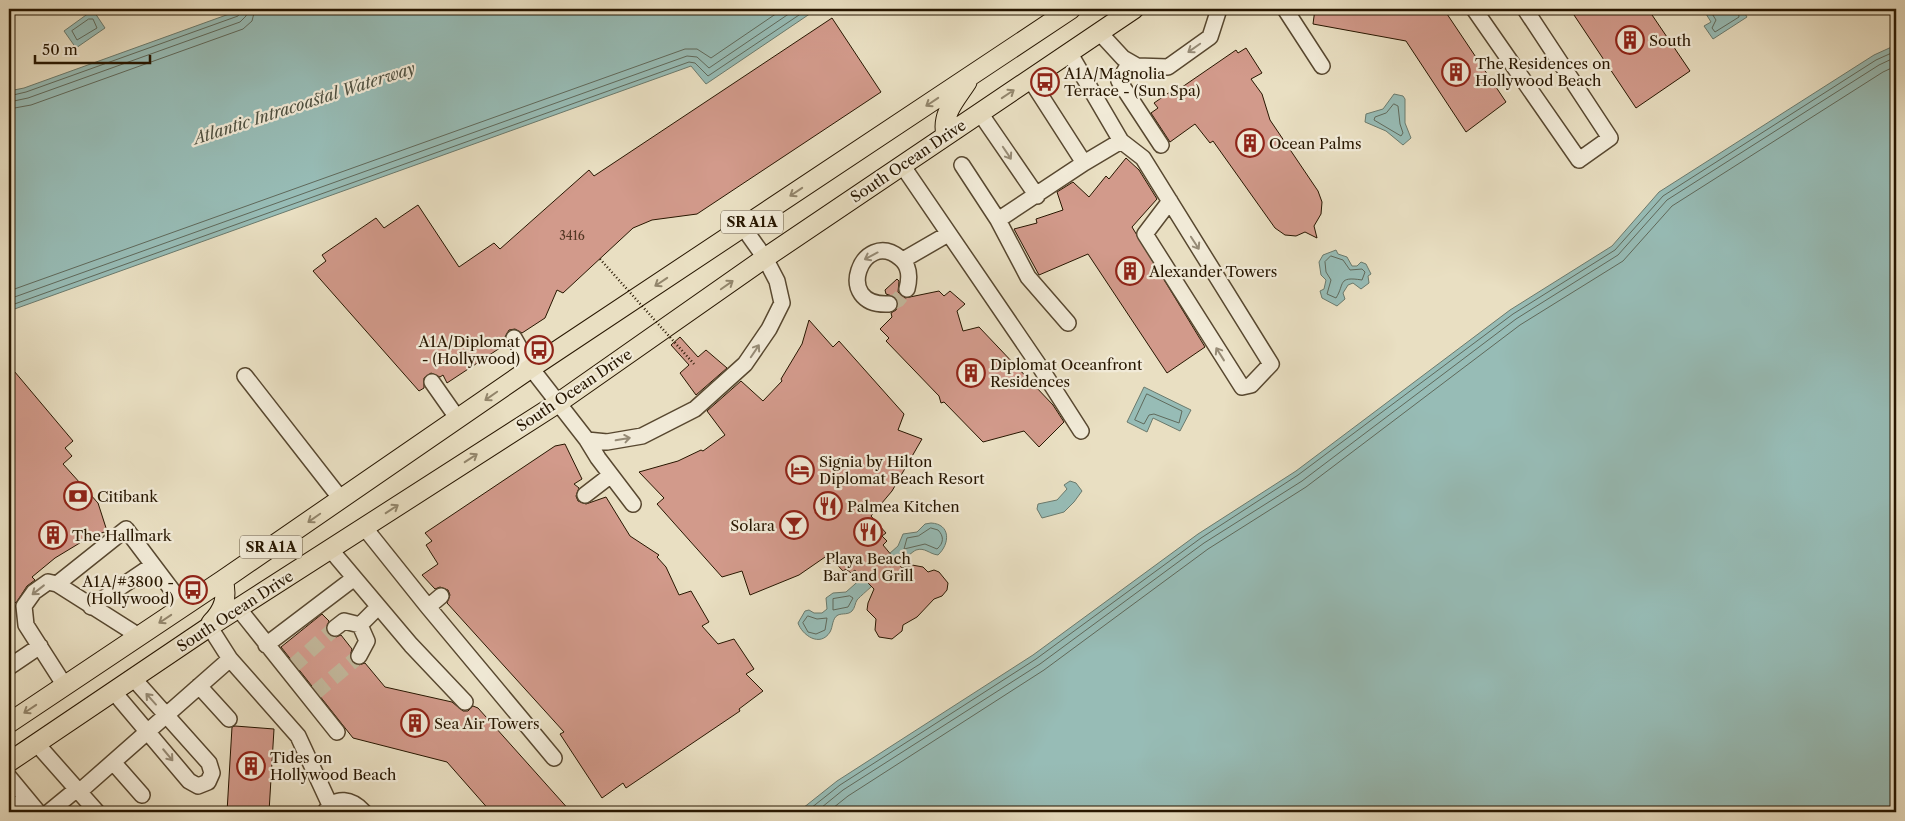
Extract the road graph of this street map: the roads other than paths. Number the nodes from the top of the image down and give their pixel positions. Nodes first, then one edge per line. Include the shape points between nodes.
1 (1071, 9) edge
2 (1134, 9) edge
3 (1219, 9) edge
4 (1285, 9) edge
5 (1474, 9) edge
6 (1525, 9) edge
7 (1100, 32) junction
8 (1069, 52) junction
9 (1130, 62) junction
10 (1322, 66) dead end
11 (972, 75) junction
12 (1030, 79) junction
13 (980, 113) junction
14 (946, 135) junction
15 (1121, 141) junction
16 (1161, 145) dead end
17 (1084, 163) junction
18 (902, 165) junction
19 (962, 165) dead end
20 (1037, 196) junction
21 (1170, 201) junction
22 (998, 220) junction
23 (743, 227) junction
24 (948, 234) junction
25 (765, 258) junction
26 (903, 260) junction
27 (907, 289) dead end
28 (889, 304) dead end
29 (1068, 323) dead end
30 (514, 338) dead end
31 (531, 368) junction
32 (245, 376) dead end
33 (432, 382) dead end
34 (558, 403) junction
35 (458, 419) junction
36 (1081, 431) dead end
37 (587, 440) junction
38 (611, 475) junction
39 (585, 495) dead end
40 (341, 499) junction
41 (633, 504) dead end
42 (364, 527) junction
43 (330, 549) junction
44 (153, 565) junction
45 (353, 578) junction
46 (223, 580) junction
47 (57, 584) junction
48 (441, 596) dead end
49 (184, 606) junction
50 (91, 607) junction
51 (378, 607) junction
52 (428, 607) junction
53 (238, 608) junction
54 (360, 625) junction
55 (206, 628) junction
56 (335, 628) tunnel mouth
57 (139, 636) junction
58 (266, 645) junction
59 (40, 646) junction
60 (359, 656) tunnel mouth
61 (230, 659) junction
62 (9, 667) edge
63 (133, 678) junction
64 (65, 686) junction
65 (199, 686) junction
66 (113, 691) junction
67 (465, 702) dead end
68 (165, 715) junction
69 (229, 719) dead end
70 (9, 723) edge
71 (148, 732) junction
72 (337, 732) dead end
73 (36, 743) junction
74 (554, 758) dead end
75 (9, 762) edge
76 (113, 762) junction
77 (9, 777) edge
78 (78, 790) junction
79 (142, 795) dead end
80 (26, 798) junction
81 (327, 809) edge
82 (9, 812) edge
83 (38, 812) edge
84 (49, 812) edge
85 (97, 812) edge
86 (364, 812) edge

1 - 11 main road, South Ocean Drive / SR A1A
2 - 7 main road, South Ocean Drive / SR A1A
3 -> 9 lane via 1210,37 1168,67 1137,66
4 - 10 lane
5 - 6 lane via 1579,160 1610,138
7 - 8 main road, South Ocean Drive / SR A1A
7 - 9 lane
8 - 12 main road, South Ocean Drive / SR A1A
8 - 15 lane
9 - 16 lane via 1119,81
11 - 14 main road via 947,112
11 -> 23 main road, South Ocean Drive / SR A1A
13 -> 12 main road, South Ocean Drive / SR A1A
12 - 17 lane
13 - 14 main road, South Ocean Drive / SR A1A
13 -> 20 lane
14 - 18 main road, South Ocean Drive / SR A1A
15 - 17 lane
15 - 21 lane via 1143,158
17 - 20 lane
18 - 24 lane
18 - 25 main road, South Ocean Drive / SR A1A
19 - 22 lane
20 - 22 lane
21 -> 21 lane via 1271,364 1251,385 1242,387 1145,234
22 - 29 lane via 1028,277
23 - 25 lane
23 -> 31 main road, South Ocean Drive / SR A1A
24 - 26 lane
24 - 36 lane
34 -> 25 main road, South Ocean Drive / SR A1A
37 -> 25 lane via 607,442 642,436 695,409 745,364 782,303 777,280
26 - 27 lane via 910,277
26 -> 28 lane via 880,252 872,254 859,266 856,282 859,290 872,302
30 - 31 lane
31 - 34 lane
31 -> 35 main road, South Ocean Drive / SR A1A
32 - 40 lane
33 - 35 lane
34 - 37 lane
42 -> 34 main road, South Ocean Drive / SR A1A
35 - 40 main road, South Ocean Drive / SR A1A
37 - 38 lane
38 - 39 lane
38 - 41 lane
40 -> 46 main road, South Ocean Drive / SR A1A
42 - 43 main road, South Ocean Drive / SR A1A
42 - 52 lane
43 - 45 lane
43 - 53 main road, South Ocean Drive / SR A1A
44 - 47 lane via 126,529
44 - 49 lane
44 - 50 lane
45 - 51 lane
45 - 58 lane
46 - 49 main road, South Ocean Drive / SR A1A
46 - 55 main road via 226,594 223,609
47 - 50 lane
47 -> 59 lane via 48,582 34,592 24,606 26,625
48 - 52 lane
49 -> 57 main road, South Ocean Drive / SR A1A
50 - 57 lane
51 - 54 lane
51 - 67 lane
52 - 74 lane
53 - 55 main road, South Ocean Drive / SR A1A
53 - 58 lane
54 - 56 lane via 344,621
54 - 60 lane via 367,641
55 - 61 lane
55 - 63 main road, South Ocean Drive / SR A1A
57 - 64 main road, South Ocean Drive / SR A1A
58 - 72 lane via 312,695 319,712
59 - 62 lane
59 - 64 lane
61 - 65 lane
61 - 81 lane via 298,736
63 - 66 main road, South Ocean Drive / SR A1A
68 -> 63 lane
64 -> 70 main road, South Ocean Drive / SR A1A
65 - 68 lane
65 - 69 lane
66 - 71 lane
66 - 73 main road, South Ocean Drive / SR A1A
68 - 71 lane
71 -> 68 lane via 189,781 198,786 208,782 212,773 209,763
71 - 76 lane
73 - 75 main road, South Ocean Drive / SR A1A
73 - 78 lane
76 - 78 lane
76 - 79 lane
77 - 80 lane
78 - 84 lane
78 - 85 lane
80 - 82 lane
80 - 83 lane
81 - 86 lane via 342,800 355,803

